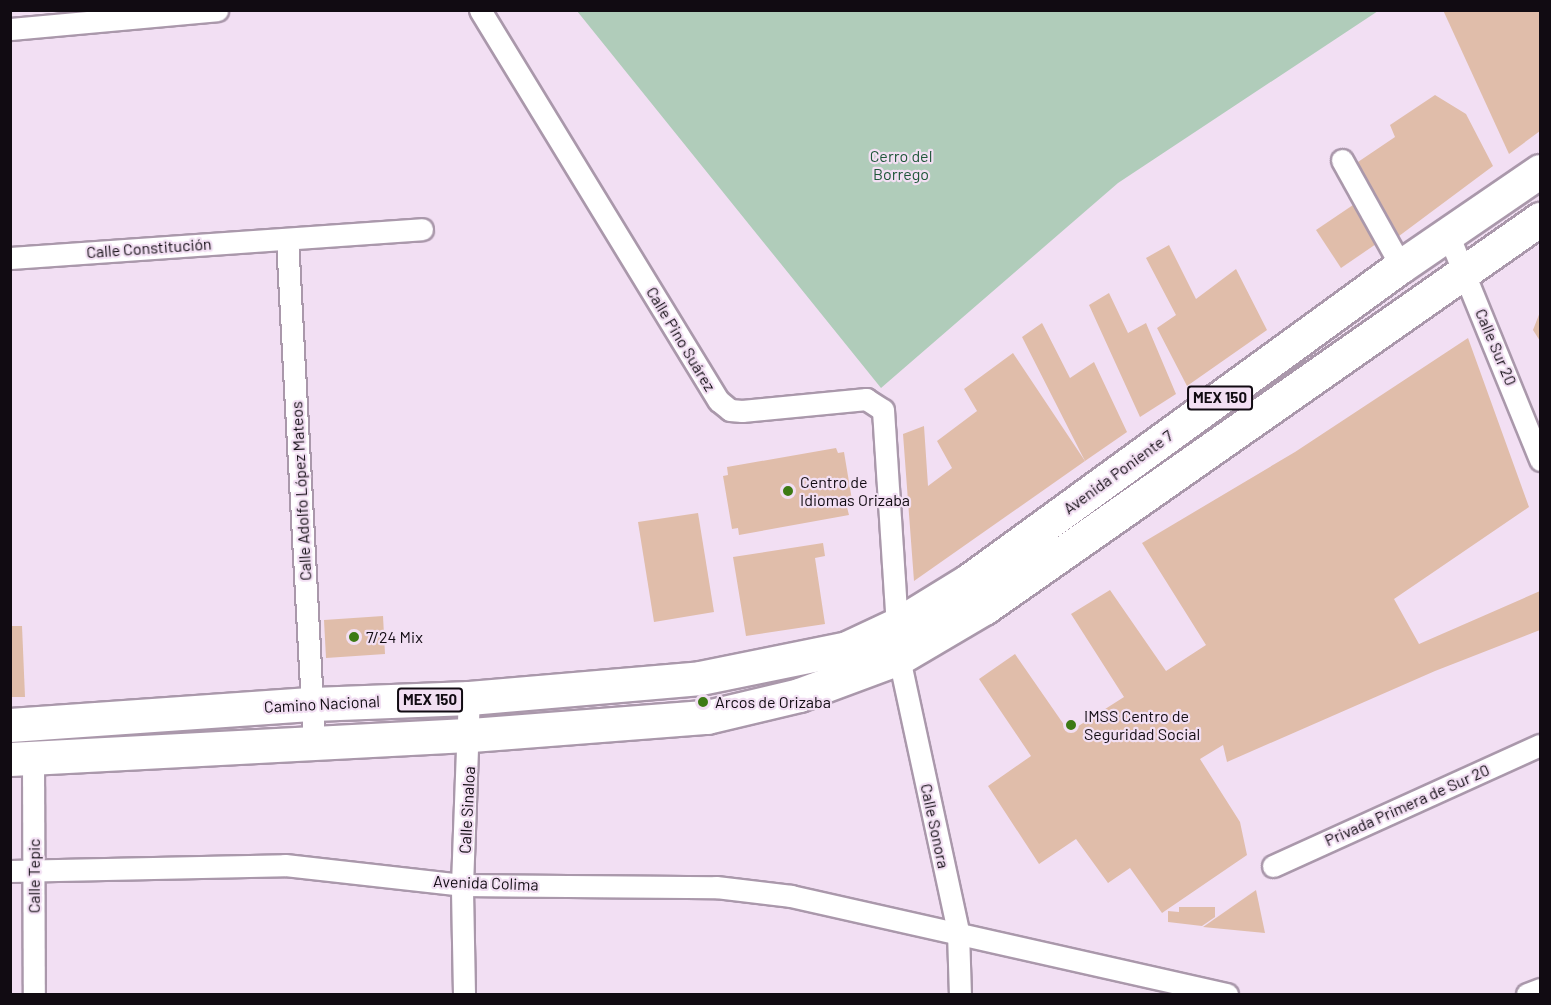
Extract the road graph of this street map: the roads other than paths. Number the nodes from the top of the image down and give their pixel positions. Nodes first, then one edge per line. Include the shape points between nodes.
1 (217, 10) edge
2 (480, 10) edge
3 (10, 29) edge
4 (1342, 160) dead end
5 (1540, 171) edge
6 (1540, 219) edge
7 (422, 229) dead end
8 (1448, 234) junction
9 (286, 239) junction
10 (10, 258) edge
11 (1401, 267) junction
12 (1463, 270) junction
13 (1532, 409) edge
14 (1540, 460) edge
15 (898, 624) junction
16 (899, 658) junction
17 (469, 698) junction
18 (313, 704) junction
19 (10, 724) edge
20 (471, 735) junction
21 (314, 743) junction
22 (1540, 745) edge
23 (22, 758) edge
24 (1273, 866) dead end
25 (33, 870) junction
26 (10, 871) edge
27 (462, 885) junction
28 (958, 932) junction
29 (1540, 989) edge
30 (34, 994) edge
31 (464, 994) edge
32 (960, 994) edge
33 (1227, 994) edge
34 (1527, 994) edge

1 - 3 street
2 - 15 street, Calle Pino Suárez via 719,401 729,410 742,411 866,399 883,410
4 - 11 street
5 - 8 main road, Avenida Poniente 7 / MEX 150
6 - 12 main road, Avenida Poniente 7 / MEX 150
7 - 9 street, Calle Constitución
8 - 11 main road, Avenida Poniente 7 / MEX 150
8 - 12 street, Calle Sur 20
9 - 10 street, Calle Constitución
9 - 18 street, Calle Adolfo López Mateos
11 - 15 main road, Avenida Poniente 7 / MEX 150 via 968,581
12 - 13 street, Calle Sur 20
12 - 16 main road, Avenida Poniente 7 / MEX 150 via 984,608
13 - 14 street, Calle Sur 20
15 - 16 street, Calle Pino Suárez
15 - 17 main road, Camino Nacional / MEX 150 via 846,648 700,678
16 - 20 main road, MEX 150 via 799,695 707,717
16 - 28 street, Calle Sonora
17 - 18 main road, Camino Nacional / MEX 150
17 - 20 street, Calle Sinaloa
18 - 19 main road, Camino Nacional / MEX 150
18 - 21 street, Calle Adolfo López Mateos
20 - 21 main road, MEX 150
20 - 27 street, Calle Sinaloa
21 - 23 main road, MEX 150
22 - 24 street, Privada Primera de Sur 20
23 - 25 street, Calle Tepic
25 - 26 street, Avenida Colima
25 - 27 street, Avenida Colima via 285,865
25 - 30 street, Calle Tepic
27 - 28 street, Avenida Colima via 716,887 791,896
27 - 31 street, Calle Sinaloa
28 - 32 street, Calle Sonora
28 - 33 street, Avenida Colima
29 - 34 street

